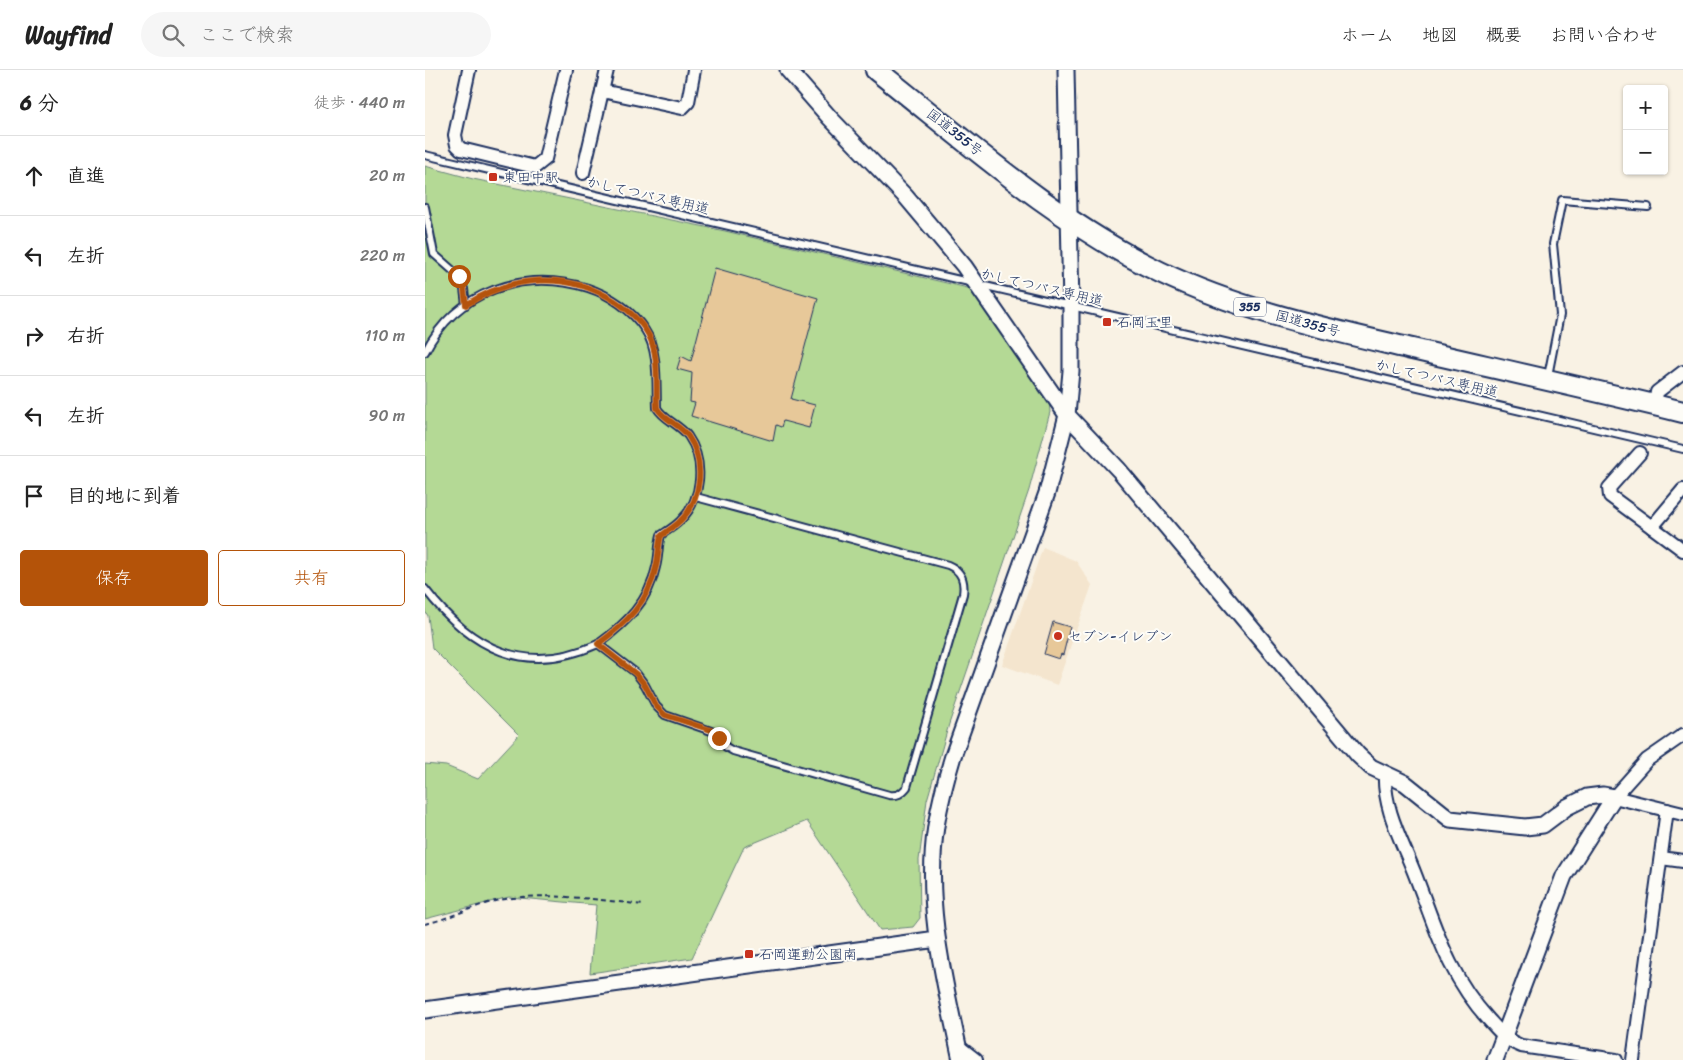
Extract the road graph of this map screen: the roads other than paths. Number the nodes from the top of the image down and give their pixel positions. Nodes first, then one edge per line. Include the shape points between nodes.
1 (469, 70) edge
2 (566, 70) edge
3 (607, 70) edge
4 (695, 70) edge
5 (788, 70) edge
6 (876, 70) edge
7 (1066, 70) edge
8 (602, 91) junction
9 (425, 156) edge
10 (583, 173) dead end
11 (425, 207) edge
12 (1648, 207) dead end
13 (1069, 218) junction
14 (976, 284) junction
15 (466, 305) junction
16 (1071, 306) junction
17 (425, 352) edge
18 (1683, 372) edge
19 (1547, 380) junction
20 (1655, 405) junction
21 (1683, 412) edge
22 (1067, 415) junction
23 (1683, 449) edge
24 (1640, 452) dead end
25 (1683, 490) edge
26 (696, 497) junction
27 (1652, 526) junction
28 (1683, 550) edge
29 (425, 589) edge
30 (598, 644) junction
31 (1683, 735) edge
32 (1385, 774) junction
33 (1614, 797) junction
34 (1667, 810) junction
35 (1683, 814) edge
36 (1661, 858) junction
37 (1683, 862) edge
38 (937, 939) junction
39 (425, 1010) edge
40 (1505, 1037) junction
41 (960, 1053) edge
42 (976, 1060) edge
43 (1495, 1060) edge
44 (1616, 1060) edge
45 (1633, 1060) edge

1 - 2 street via 455,135 457,145 461,149 535,167 545,159
3 - 8 street
4 - 8 street via 688,102 682,108
5 - 14 street via 906,197
6 - 13 highway, 国道355号 / 355
7 - 13 street
8 - 10 street
9 - 14 lane, かしてつバス専用道
11 - 15 lane via 434,254 459,276
12 - 19 lane via 1562,200 1553,244 1560,315
13 - 16 street
13 - 19 highway, 国道355号 / 355 via 1161,272 1251,307 1353,335
14 - 16 lane, かしてつバス専用道
14 - 22 street
15 - 17 lane via 447,320
15 - 26 lane via 498,288 528,280 553,279 602,292 634,316 651,341 657,408 689,437 697,458 699,480
16 - 22 street
16 - 23 lane, かしてつバス専用道
18 - 20 street via 1657,392
19 - 20 highway, 国道355号 / 355
20 - 21 highway, 国道355号 / 355
22 - 32 street via 1119,470 1347,743 1371,767
22 - 38 street via 1047,493 942,792 933,866
24 - 27 street via 1609,488 1609,496
25 - 27 street
26 - 30 lane via 680,521 661,536 656,569 638,610
26 - 30 lane via 948,565 959,572 963,579 963,594 907,787 897,796 889,795 733,751 726,747 717,733 665,715 636,674
27 - 28 street
29 - 30 lane via 461,629 476,640 509,654 565,656
31 - 33 street via 1647,760
32 - 33 street via 1405,783 1450,819 1471,822 1525,827 1543,825 1587,797
32 - 40 street via 1385,799 1451,968 1478,1009
33 - 34 street
33 - 40 street via 1564,876
34 - 35 street
34 - 36 street
36 - 37 street
36 - 45 street
38 - 39 street
38 - 41 street
40 - 43 street
40 - 44 street via 1521,1046
41 - 42 street

